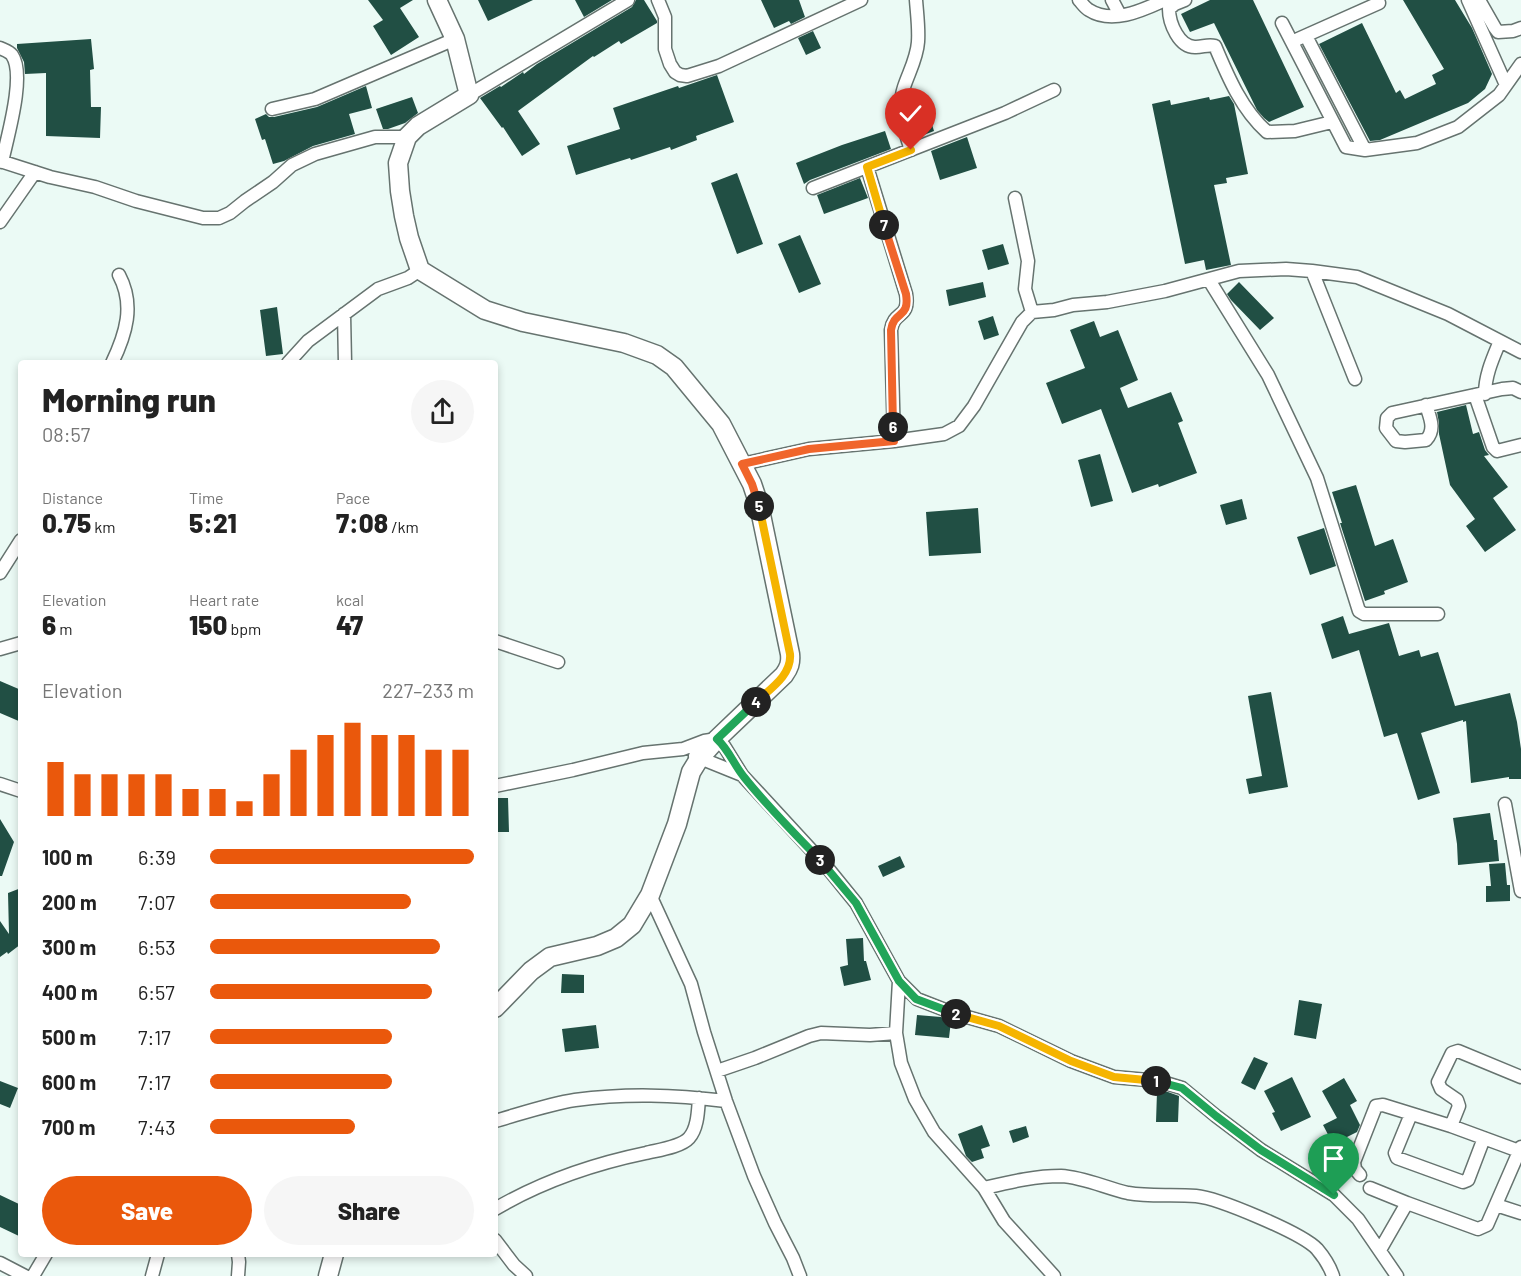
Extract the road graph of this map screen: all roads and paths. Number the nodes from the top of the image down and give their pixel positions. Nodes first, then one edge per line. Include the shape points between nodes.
1 (437, 0) edge
2 (628, 0) edge
3 (658, 0) edge
4 (861, 0) edge
5 (916, 0) edge
6 (1078, 0) edge
7 (1112, 0) edge
8 (1165, 0) edge
9 (1185, 0) edge
10 (1468, 0) edge
11 (1479, 0) edge
12 (1381, 1) edge
13 (1120, 15) junction
14 (1282, 23) dead end
15 (1521, 28) edge
16 (1306, 36) junction
17 (455, 39) junction
18 (1291, 42) junction
19 (0, 48) edge
20 (1521, 64) edge
21 (1506, 85) junction
22 (1054, 90) dead end
23 (469, 95) junction
24 (272, 109) dead end
25 (0, 116) edge
26 (1332, 122) junction
27 (0, 132) edge
28 (407, 137) junction
29 (911, 150) junction
30 (1365, 150) junction
31 (1, 161) edge
32 (867, 167) junction
33 (35, 172) junction
34 (813, 188) dead end
35 (1015, 198) dead end
36 (0, 222) edge
37 (420, 270) junction
38 (1312, 271) junction
39 (118, 275) dead end
40 (1209, 280) junction
41 (1032, 312) junction
42 (344, 314) junction
43 (1500, 341) junction
44 (1521, 352) edge
45 (113, 360) edge
46 (291, 360) edge
47 (345, 360) edge
48 (1355, 379) dead end
49 (1521, 392) edge
50 (1480, 395) junction
51 (1426, 405) dead end
52 (894, 441) junction
53 (1521, 445) edge
54 (742, 464) junction
55 (18, 545) edge
56 (0, 573) edge
57 (1438, 614) dead end
58 (498, 642) edge
59 (18, 644) edge
60 (0, 649) edge
61 (558, 662) dead end
62 (717, 739) junction
63 (683, 749) junction
64 (699, 759) junction
65 (742, 775) junction
66 (0, 784) edge
67 (498, 785) edge
68 (18, 791) edge
69 (1505, 804) dead end
70 (1521, 891) edge
71 (650, 895) junction
72 (899, 981) junction
73 (498, 1005) edge
74 (896, 1033) junction
75 (717, 1071) junction
76 (1521, 1077) edge
77 (699, 1098) junction
78 (726, 1101) junction
79 (1411, 1114) junction
80 (498, 1120) edge
81 (1451, 1126) junction
82 (1484, 1138) junction
83 (1520, 1149) edge
84 (1360, 1174) dead end
85 (984, 1188) junction
86 (1370, 1188) dead end
87 (1407, 1203) junction
88 (1496, 1205) junction
89 (498, 1207) edge
90 (1521, 1213) edge
91 (498, 1244) edge
92 (1380, 1250) junction
93 (44, 1257) edge
94 (158, 1257) edge
95 (238, 1257) edge
96 (333, 1257) edge
97 (0, 1263) edge
98 (25, 1276) edge
99 (33, 1276) edge
100 (152, 1276) edge
101 (238, 1276) edge
102 (328, 1276) edge
103 (526, 1276) edge
104 (800, 1276) edge
105 (1053, 1276) edge
106 (1333, 1276) edge
107 (1397, 1276) edge

1 - 17 street
2 - 23 street
3 - 4 street via 665,17 667,56 675,72 687,76 719,66
5 - 29 street via 918,43 901,108
6 - 13 street via 1089,10 1108,17
7 - 13 street
8 - 13 street
9 - 26 street via 1169,9 1178,38 1190,47 1215,46 1256,123 1267,132 1294,131
10 - 21 street
11 - 15 street via 1498,32
12 - 16 street
14 - 18 street
16 - 18 street
16 - 30 street
17 - 23 street
17 - 24 street via 315,99
18 - 26 street
19 - 31 street via 13,56 18,85
20 - 21 street
21 - 30 street via 1482,110 1458,127 1417,143
22 - 29 street
23 - 28 street via 417,126
25 - 27 street
26 - 30 street via 1346,147
28 - 33 street via 375,137 315,154 291,165 273,182 219,218 203,218
28 - 37 street via 398,162 400,191
29 - 32 street
31 - 33 street
32 - 34 street
32 - 52 street via 908,303 892,322 891,330
33 - 36 street
35 - 41 street via 1028,261 1025,290
37 - 42 street via 378,289
37 - 54 street via 485,310 624,343 657,355 674,367 721,424
38 - 40 street via 1239,271
38 - 43 street via 1357,278 1448,314
38 - 48 street
39 - 45 street via 128,309
40 - 41 street via 1107,302
40 - 57 street via 1268,375 1295,429 1317,478 1359,610 1364,614
41 - 52 street via 1022,322 959,426 944,434
42 - 46 street via 308,341
42 - 47 street
43 - 44 street
43 - 50 street
49 - 50 street via 1513,388
50 - 51 street
50 - 53 street via 1493,447 1497,451
52 - 54 street via 809,449
54 - 62 street via 759,505 791,661 784,675
55 - 56 street
58 - 61 street
59 - 60 street
62 - 63 street
62 - 64 street
62 - 65 street
63 - 64 street
63 - 67 street via 643,753
64 - 65 street
64 - 71 street via 691,772 677,824
65 - 72 street via 856,903
66 - 68 street
69 - 70 street
71 - 73 street via 632,925 616,938 550,957
71 - 75 street via 691,984
72 - 74 street
72 - 92 street via 916,999 999,1026 1071,1061 1114,1077 1159,1081 1182,1088 1261,1150 1334,1195 1358,1219
74 - 75 street via 821,1033
74 - 85 street via 901,1063 915,1099 934,1132
75 - 78 street
76 - 81 street via 1458,1051 1452,1053 1438,1082 1459,1106
77 - 78 street
77 - 80 street via 619,1095 572,1101
77 - 89 street via 689,1139 671,1148 603,1163 558,1179
78 - 104 street via 754,1176
79 - 81 street
79 - 82 street via 1395,1153 1397,1158 1464,1182
79 - 84 street via 1376,1106 1354,1162
81 - 82 street
82 - 83 street
83 - 88 street
85 - 105 street via 1004,1221
85 - 106 street via 1034,1177 1064,1176 1128,1193 1215,1200 1303,1237 1317,1249
86 - 87 street
87 - 88 street via 1478,1229 1487,1225
87 - 92 street
88 - 90 street
91 - 103 street
92 - 107 street
93 - 99 street
94 - 100 street
95 - 101 street
96 - 102 street
97 - 98 street

